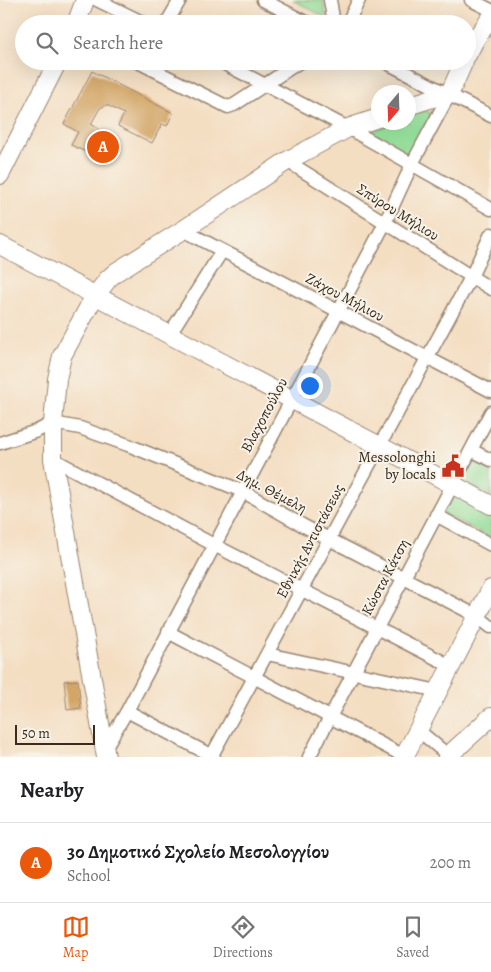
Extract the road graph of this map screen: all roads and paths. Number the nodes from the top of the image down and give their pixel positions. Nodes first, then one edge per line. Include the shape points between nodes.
1 (85, 0) edge
2 (97, 0) edge
3 (180, 0) edge
4 (263, 0) edge
5 (330, 0) edge
6 (359, 0) edge
7 (471, 0) edge
8 (491, 10) edge
9 (79, 15) edge
10 (128, 15) edge
11 (171, 15) edge
12 (291, 15) edge
13 (332, 15) edge
14 (352, 15) edge
15 (491, 18) edge
16 (476, 38) edge
17 (53, 70) edge
18 (156, 70) edge
19 (241, 70) edge
20 (277, 70) edge
21 (288, 70) edge
22 (400, 70) edge
23 (460, 70) edge
24 (270, 82) junction
25 (449, 95) junction
26 (416, 103) edge
27 (491, 116) edge
28 (371, 120) edge
29 (348, 128) junction
30 (7, 145) edge
31 (287, 162) junction
32 (412, 164) junction
33 (0, 175) edge
34 (491, 209) edge
35 (385, 223) junction
36 (183, 230) junction
37 (491, 234) edge
38 (0, 246) edge
39 (222, 251) junction
40 (471, 277) junction
41 (491, 289) edge
42 (95, 296) junction
43 (338, 311) junction
44 (169, 335) junction
45 (427, 358) junction
46 (491, 392) edge
47 (291, 399) junction
48 (491, 412) edge
49 (53, 423) junction
50 (0, 444) edge
51 (379, 446) junction
52 (471, 450) junction
53 (53, 459) junction
54 (491, 460) edge
55 (452, 485) junction
56 (242, 491) junction
57 (491, 505) edge
58 (436, 515) junction
59 (329, 539) junction
60 (214, 545) junction
61 (491, 545) edge
62 (404, 576) junction
63 (491, 589) edge
64 (302, 590) junction
65 (477, 616) junction
66 (377, 628) junction
67 (491, 628) edge
68 (168, 632) junction
69 (267, 654) junction
70 (451, 666) junction
71 (354, 672) junction
72 (254, 677) junction
73 (438, 691) junction
74 (127, 711) junction
75 (330, 717) junction
76 (491, 717) edge
77 (418, 730) junction
78 (106, 752) edge
79 (404, 756) edge
80 (212, 757) edge
81 (309, 757) edge
82 (448, 757) edge

1 - 9 street
2 - 10 street
3 - 11 street
4 - 12 street
5 - 13 street
6 - 14 street
7 - 8 street
15 - 16 street
17 - 30 street
18 - 24 street via 228,107
19 - 24 street
20 - 24 street
21 - 24 street
22 - 25 street
23 - 25 street
24 - 29 street
25 - 26 street
25 - 27 street
25 - 32 street, Βλαχοπούλου
28 - 29 street
29 - 31 street
29 - 32 street
30 - 33 street
31 - 35 street, Σπύρου Μήλιου
31 - 36 street
32 - 34 street
32 - 35 street, Βλαχοπούλου
35 - 40 street, Σπύρου Μήλιου
35 - 43 street, Βλαχοπούλου
36 - 39 street, Ζάχου Μήλιου
36 - 42 street via 113,274
37 - 40 street, Εθνικής Αντιστάσεως
38 - 42 street
39 - 43 street, Ζάχου Μήλιου
39 - 44 street
40 - 41 street, Σπύρου Μήλιου
40 - 45 street, Εθνικής Αντιστάσεως
42 - 44 street
42 - 49 street via 62,356
43 - 45 street, Ζάχου Μήλιου
43 - 47 street, Βλαχοπούλου
44 - 47 street
45 - 46 street, Ζάχου Μήλιου
45 - 51 street, Εθνικής Αντιστάσεως
47 - 51 street
47 - 56 street, Βλαχοπούλου
48 - 52 street, Κώστα Κάτση
49 - 50 street
49 - 53 street
49 - 56 street, Δημ. Θέμελη via 80,428 128,445
51 - 55 street
51 - 59 street, Εθνικής Αντιστάσεως
52 - 54 street
52 - 55 street, Κώστα Κάτση
53 - 60 street
53 - 78 street
55 - 57 street
55 - 58 street, Κώστα Κάτση
56 - 59 street, Δημ. Θέμελη
56 - 60 street, Βλαχοπούλου
58 - 61 street
58 - 62 street, Κώστα Κάτση
59 - 62 street, Δημ. Θέμελη
59 - 64 street, Εθνικής Αντιστάσεως
60 - 64 street
60 - 68 street, Βλαχοπούλου
62 - 65 street, Δημ. Θέμελη
62 - 66 street, Κώστα Κάτση
63 - 65 street
64 - 66 street
64 - 69 street, Εθνικής Αντιστάσεως
65 - 67 street, Δημ. Θέμελη
65 - 70 street
66 - 70 street
66 - 71 street, Κώστα Κάτση
68 - 72 street
68 - 74 street, Βλαχοπούλου
69 - 71 street
69 - 72 street, Εθνικής Αντιστάσεως
70 - 73 street
71 - 73 street
71 - 75 street, Κώστα Κάτση
72 - 75 street
72 - 80 street, Εθνικής Αντιστάσεως
73 - 77 street
74 - 78 street, Βλαχοπούλου
74 - 80 street
75 - 79 street
75 - 81 street, Κώστα Κάτση
76 - 82 street
77 - 79 street
77 - 82 street

